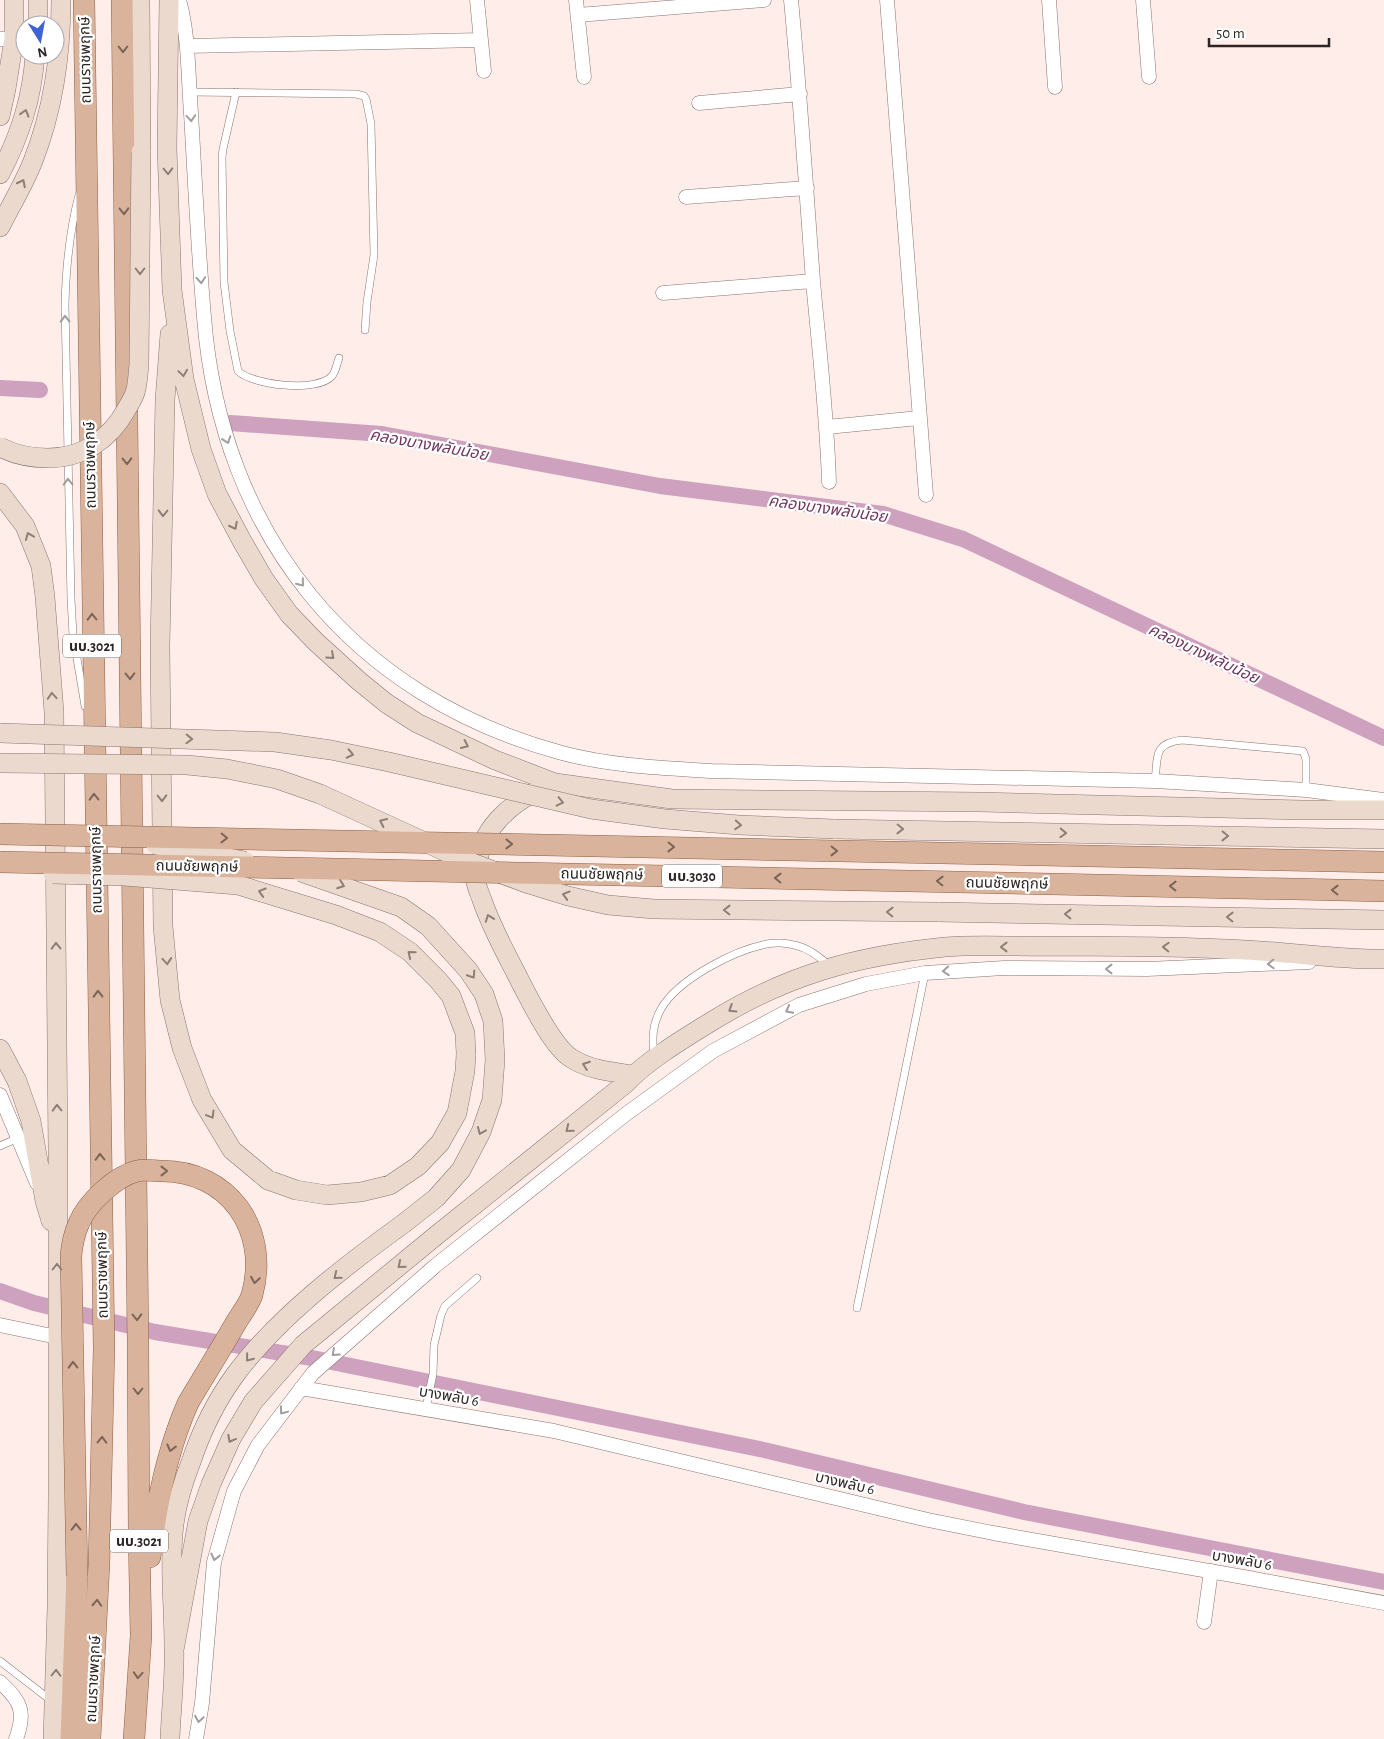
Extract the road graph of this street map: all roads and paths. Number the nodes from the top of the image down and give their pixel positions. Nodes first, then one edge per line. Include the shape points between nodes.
1 (14, 0) edge
2 (38, 0) edge
3 (61, 0) edge
4 (84, 0) edge
5 (122, 0) edge
6 (140, 0) edge
7 (169, 0) edge
8 (179, 0) edge
9 (477, 0) edge
10 (576, 0) edge
11 (764, 0) edge
12 (791, 0) edge
13 (887, 0) edge
14 (1049, 0) edge
15 (1143, 0) edge
16 (38, 15) edge
17 (578, 15) junction
18 (7, 39) edge
19 (481, 40) junction
20 (187, 46) junction
21 (34, 65) edge
22 (484, 71) dead end
23 (584, 77) dead end
24 (1149, 77) dead end
25 (1055, 87) dead end
26 (189, 92) junction
27 (236, 92) junction
28 (800, 94) junction
29 (699, 103) dead end
30 (0, 116) edge
31 (0, 174) edge
32 (807, 188) junction
33 (686, 197) dead end
34 (0, 227) edge
35 (813, 281) junction
36 (172, 290) junction
37 (663, 293) dead end
38 (365, 330) dead end
39 (339, 358) dead end
40 (919, 418) junction
41 (827, 428) junction
42 (0, 447) edge
43 (829, 482) dead end
44 (0, 493) edge
45 (926, 495) dead end
46 (0, 733) edge
47 (0, 763) edge
48 (1155, 781) junction
49 (555, 783) junction
50 (1306, 790) junction
51 (1384, 800) edge
52 (1384, 810) edge
53 (0, 834) edge
54 (1384, 839) edge
55 (0, 840) edge
56 (0, 862) edge
57 (1384, 862) edge
58 (0, 872) edge
59 (1384, 891) edge
60 (1384, 920) edge
61 (1378, 959) edge
62 (830, 966) junction
63 (925, 973) junction
64 (0, 1049) edge
65 (654, 1060) junction
66 (633, 1075) junction
67 (0, 1095) edge
68 (18, 1138) junction
69 (0, 1146) edge
70 (45, 1202) junction
71 (57, 1244) junction
72 (477, 1278) dead end
73 (857, 1308) dead end
74 (0, 1324) edge
75 (57, 1337) junction
76 (301, 1388) junction
77 (426, 1404) junction
78 (1211, 1571) junction
79 (1384, 1603) edge
80 (1204, 1622) dead end
81 (141, 1636) junction
82 (174, 1650) junction
83 (0, 1661) edge
84 (0, 1682) edge
85 (55, 1703) junction
86 (16, 1739) edge
87 (53, 1739) edge
88 (71, 1739) edge
89 (90, 1739) edge
90 (134, 1739) edge
91 (170, 1739) edge
92 (196, 1739) edge

1 - 18 main road
2 - 16 main road
34 -> 3 main road via 32,162 44,127 58,59
89 -> 4 main road, ถนนราชพฤกษ์ / นบ.3021 via 99,1564 104,1348
5 -> 81 main road, นบ.3021
6 -> 42 main road, bridge via 140,366 136,389 118,424 92,447 76,454 35,458 12,454
7 -> 36 main road via 167,148
8 - 20 street
9 - 19 street
10 - 17 street
11 - 17 street
12 - 28 street
13 - 40 street
14 - 25 street
15 - 24 street
17 - 23 street
18 - 30 main road via 6,88
19 - 20 street
19 - 22 street
20 - 26 street
31 -> 21 main road via 16,142 28,104
26 - 27 lane
26 -> 48 street via 210,371 217,408 244,488 269,536 331,621 415,690 462,717 501,733 564,753 656,768
27 - 38 lane via 356,94 366,99 371,124 374,256
27 - 39 lane via 223,149 223,186 224,282 238,371 246,377 273,383 311,384 333,375
28 - 29 street
28 - 32 street
32 - 33 street
32 - 35 street
35 - 37 street
35 - 41 street
36 -> 49 main road via 184,379 201,449 218,494 242,541 289,614 359,681 417,723 495,760
36 -> 58 main road, bridge via 165,400 160,636 163,926 170,1000 182,1048 202,1100 232,1150 268,1180 296,1190 327,1195 361,1192 390,1185 418,1166 440,1143 457,1113 465,1071 465,1033 450,996 438,980 410,952 380,932 238,885 125,876
40 - 41 street
40 - 45 street
41 - 43 street
71 -> 44 main road via 54,712 41,566 25,526
46 -> 54 main road, bridge via 275,742 389,762 591,809 739,826
60 -> 47 main road, bridge via 654,909 608,905 528,884 473,863 320,794 277,779 187,765
48 - 50 street
48 - 50 lane via 1159,751 1164,745 1182,740 1303,752
49 - 52 main road via 672,799
66 -> 49 main road via 582,1064 561,1049 537,1013 491,924 476,882 478,853 497,819 533,792
50 - 51 street
53 -> 57 main road, ถนนชัยพฤกษ์ / นบ.3030, bridge
55 -> 82 main road, bridge via 163,845 308,873 401,907 428,926 468,970 484,994 493,1021 492,1100 481,1132 461,1170 436,1198 282,1322 234,1376 217,1404 181,1488 174,1524
59 -> 56 main road, ถนนชัยพฤกษ์ / นบ.3030, bridge
61 -> 62 main road via 1126,946 947,947
61 -> 63 street via 1147,969 1004,968
62 -> 65 main road via 739,1004
62 - 65 lane via 808,949 793,944 768,943 724,959 679,987 662,1007 652,1036
63 - 73 lane
63 -> 76 street via 866,984 799,1005 713,1051 626,1114 435,1266 312,1373
64 - 70 main road via 17,1081 32,1121
65 - 66 main road
66 -> 82 main road via 303,1345 253,1402 231,1439 211,1484 194,1535
67 - 68 street
68 - 69 lane
68 - 70 street
70 - 71 main road
75 -> 71 main road
72 - 77 lane via 445,1306 441,1315
74 - 75 street
85 -> 75 main road
76 - 77 street, บางพลับ 6
76 -> 92 street via 258,1445 234,1491 214,1562
77 - 78 street, บางพลับ 6 via 965,1527
78 - 79 street, บางพลับ 6
78 - 80 street
88 -> 81 main road, bridge via 77,1576 73,1239 80,1220 108,1185 137,1171 179,1171 202,1178 239,1207 249,1225 257,1259 252,1297 188,1402 171,1446 153,1528
81 -> 90 main road, นบ.3021
82 - 91 main road
83 - 85 lane
84 - 86 street via 13,1695 20,1709 22,1724
85 - 87 main road

